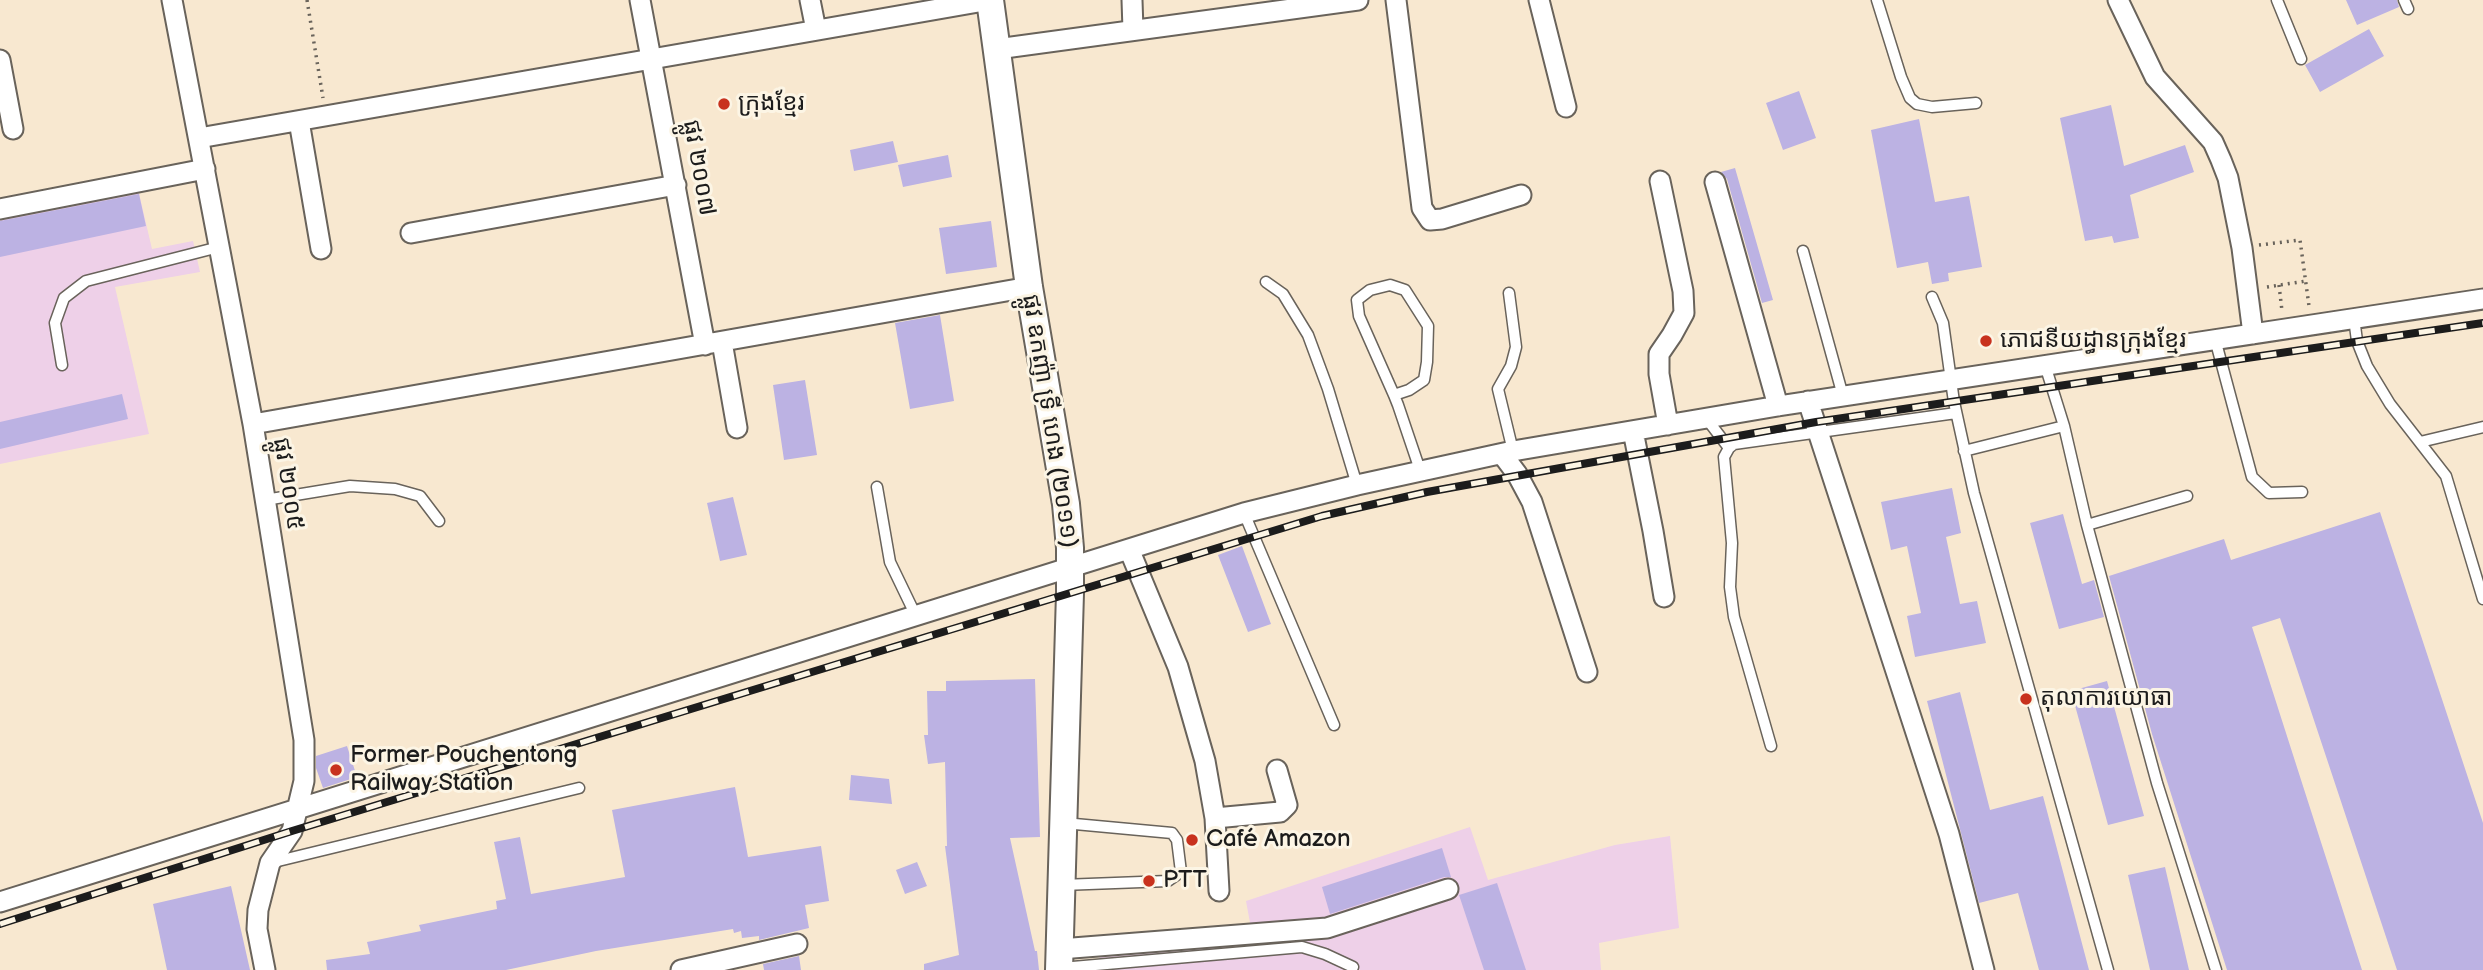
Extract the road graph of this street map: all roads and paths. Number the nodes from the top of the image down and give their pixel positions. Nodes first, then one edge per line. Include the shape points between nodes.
1 (172, 0) edge
2 (307, 0) edge
3 (640, 0) edge
4 (810, 0) edge
5 (990, 0) edge
6 (1132, 0) edge
7 (1358, 0) edge
8 (1396, 0) edge
9 (1539, 0) edge
10 (1877, 0) edge
11 (2118, 0) edge
12 (2277, 0) edge
13 (1301, 4) edge
14 (816, 30) junction
15 (1133, 30) junction
16 (997, 49) junction
17 (653, 59) junction
18 (2301, 59) dead end
19 (0, 60) edge
20 (1976, 103) dead end
21 (1566, 107) dead end
22 (326, 116) junction
23 (299, 121) junction
24 (13, 129) dead end
25 (199, 138) junction
26 (205, 169) junction
27 (1660, 181) dead end
28 (1715, 182) dead end
29 (676, 185) junction
30 (1521, 195) dead end
31 (0, 209) edge
32 (411, 233) dead end
33 (219, 247) junction
34 (2242, 248) junction
35 (321, 249) dead end
36 (1803, 251) dead end
37 (2306, 281) junction
38 (1266, 282) dead end
39 (2279, 285) junction
40 (1029, 287) junction
41 (2249, 290) junction
42 (1509, 293) dead end
43 (1932, 297) dead end
44 (2483, 299) edge
45 (2354, 318) junction
46 (2312, 325) junction
47 (2284, 329) junction
48 (2253, 334) junction
49 (2215, 339) junction
50 (713, 344) junction
51 (62, 365) dead end
52 (2045, 365) junction
53 (1950, 380) junction
54 (1394, 395) junction
55 (1843, 396) junction
56 (1808, 401) junction
57 (1778, 406) junction
58 (1956, 413) junction
59 (1706, 418) junction
60 (253, 424) junction
61 (1668, 425) junction
62 (2064, 426) junction
63 (2483, 427) edge
64 (737, 428) dead end
65 (1633, 430) junction
66 (1820, 432) junction
67 (2420, 442) junction
68 (1729, 448) junction
69 (1965, 451) junction
70 (1508, 452) junction
71 (1420, 470) junction
72 (1357, 485) junction
73 (877, 487) dead end
74 (2302, 492) dead end
75 (2187, 496) dead end
76 (265, 500) junction
77 (1244, 513) junction
78 (439, 521) dead end
79 (2087, 525) junction
80 (1129, 550) junction
81 (1071, 568) junction
82 (1664, 597) dead end
83 (2483, 599) edge
84 (916, 616) junction
85 (1587, 672) dead end
86 (1335, 725) dead end
87 (1771, 746) dead end
88 (1277, 770) dead end
89 (579, 788) dead end
90 (297, 809) junction
91 (1215, 818) junction
92 (1063, 823) junction
93 (270, 863) junction
94 (1061, 885) junction
95 (1448, 889) dead end
96 (1219, 891) dead end
97 (0, 902) edge
98 (797, 944) dead end
99 (1059, 962) edge
100 (736, 965) edge
101 (1353, 967) dead end
102 (264, 970) edge
103 (681, 970) edge
104 (1984, 970) edge
105 (2108, 970) edge
106 (2216, 970) edge

1 - 25 street, ផ្លូវ ២០០៥
2 - 22 path
3 - 17 street, ផ្លូវ ២០០៧
4 - 14 street
5 - 14 street
5 - 16 main road, ផ្លូវ ឧកញ៉ា ទ្រី ហេង (២០១១)
6 - 15 street
7 - 13 street
8 - 30 street via 1422,208 1430,220 1442,219
9 - 21 street
10 - 20 lane via 1910,98 1932,107
11 - 34 street via 2155,76 2213,142 2228,178
12 - 18 lane
13 - 15 street
14 - 17 street
15 - 16 street
16 - 40 main road, ផ្លូវ ឧកញ៉ា ទ្រី ហេង (២០១១)
17 - 22 street
17 - 29 street, ផ្លូវ ២០០៧
19 - 24 street
22 - 23 street
23 - 25 street
23 - 35 street
25 - 26 street, ផ្លូវ ២០០៥
26 - 31 street
26 - 33 street, ផ្លូវ ២០០៥
27 - 61 street via 1684,291 1684,313 1659,354
28 - 57 street
29 - 32 street
29 - 50 street, ផ្លូវ ២០០៧
33 - 51 lane via 86,281 64,298 55,323
33 - 60 street, ផ្លូវ ២០០៥
34 - 37 path via 2300,240
34 - 41 street
36 - 55 lane
37 - 39 path
37 - 46 path
38 - 72 lane via 1283,294 1308,335
39 - 41 path
39 - 47 path
40 - 50 street
40 - 81 main road, ផ្លូវ ឧកញ៉ា ទ្រី ហេង (២០១១) via 1066,505
41 - 48 street
42 - 70 lane via 1516,347 1498,389
43 - 53 lane via 1943,323
44 - 45 street
45 - 46 street
45 - 67 lane via 2367,366
46 - 47 street
47 - 48 street
48 - 49 street
49 - 52 street
49 - 74 lane via 2252,477 2269,493
50 - 60 street
50 - 64 street, ផ្លូវ ២០០៧
52 - 53 street
52 - 62 lane
53 - 55 street
53 - 58 lane
54 - 54 lane via 1359,316 1357,300 1370,290 1390,285 1405,290 1427,326 1424,380
54 - 71 lane
55 - 56 street
56 - 57 street
56 - 66 street
57 - 59 street
58 - 66 lane
58 - 69 lane
59 - 61 street
59 - 68 lane
60 - 76 street, ផ្លូវ ២០០៥
61 - 65 street
62 - 69 lane
62 - 79 lane
63 - 67 lane
65 - 70 street
65 - 82 street
66 - 68 lane
66 - 104 street via 1949,834
67 - 83 lane via 2446,476
68 - 87 lane via 1724,457 1734,617
69 - 105 lane
70 - 71 street
70 - 85 street via 1532,502
71 - 72 street
72 - 77 street
73 - 84 lane via 890,562
75 - 79 lane
76 - 78 lane via 350,486 395,489 420,496
76 - 90 street, ផ្លូវ ២០០៥ via 304,740
77 - 80 street
77 - 86 lane
79 - 106 lane via 2157,783
80 - 81 street
80 - 91 street via 1178,667 1205,761
81 - 84 street
81 - 92 main road, ផ្លូវ ឧកញ៉ា ទ្រី ហេង (២០១១)
84 - 90 street
88 - 91 street via 1287,805 1280,812
89 - 93 lane
90 - 93 street, ផ្លូវ ២០០៥ via 292,831
90 - 97 street
91 - 96 street
92 - 94 main road, ផ្លូវ ឧកញ៉ា ទ្រី ហេង (២០១១)
92 - 94 lane via 1172,834 1181,872 1168,881
93 - 102 street, ផ្លូវ ២០០៥ via 258,910
94 - 99 main road, ផ្លូវ ឧកញ៉ា ទ្រី ហេង (២០១១)
95 - 99 street via 1327,928
98 - 100 street
99 - 101 lane via 1302,947
100 - 103 street

